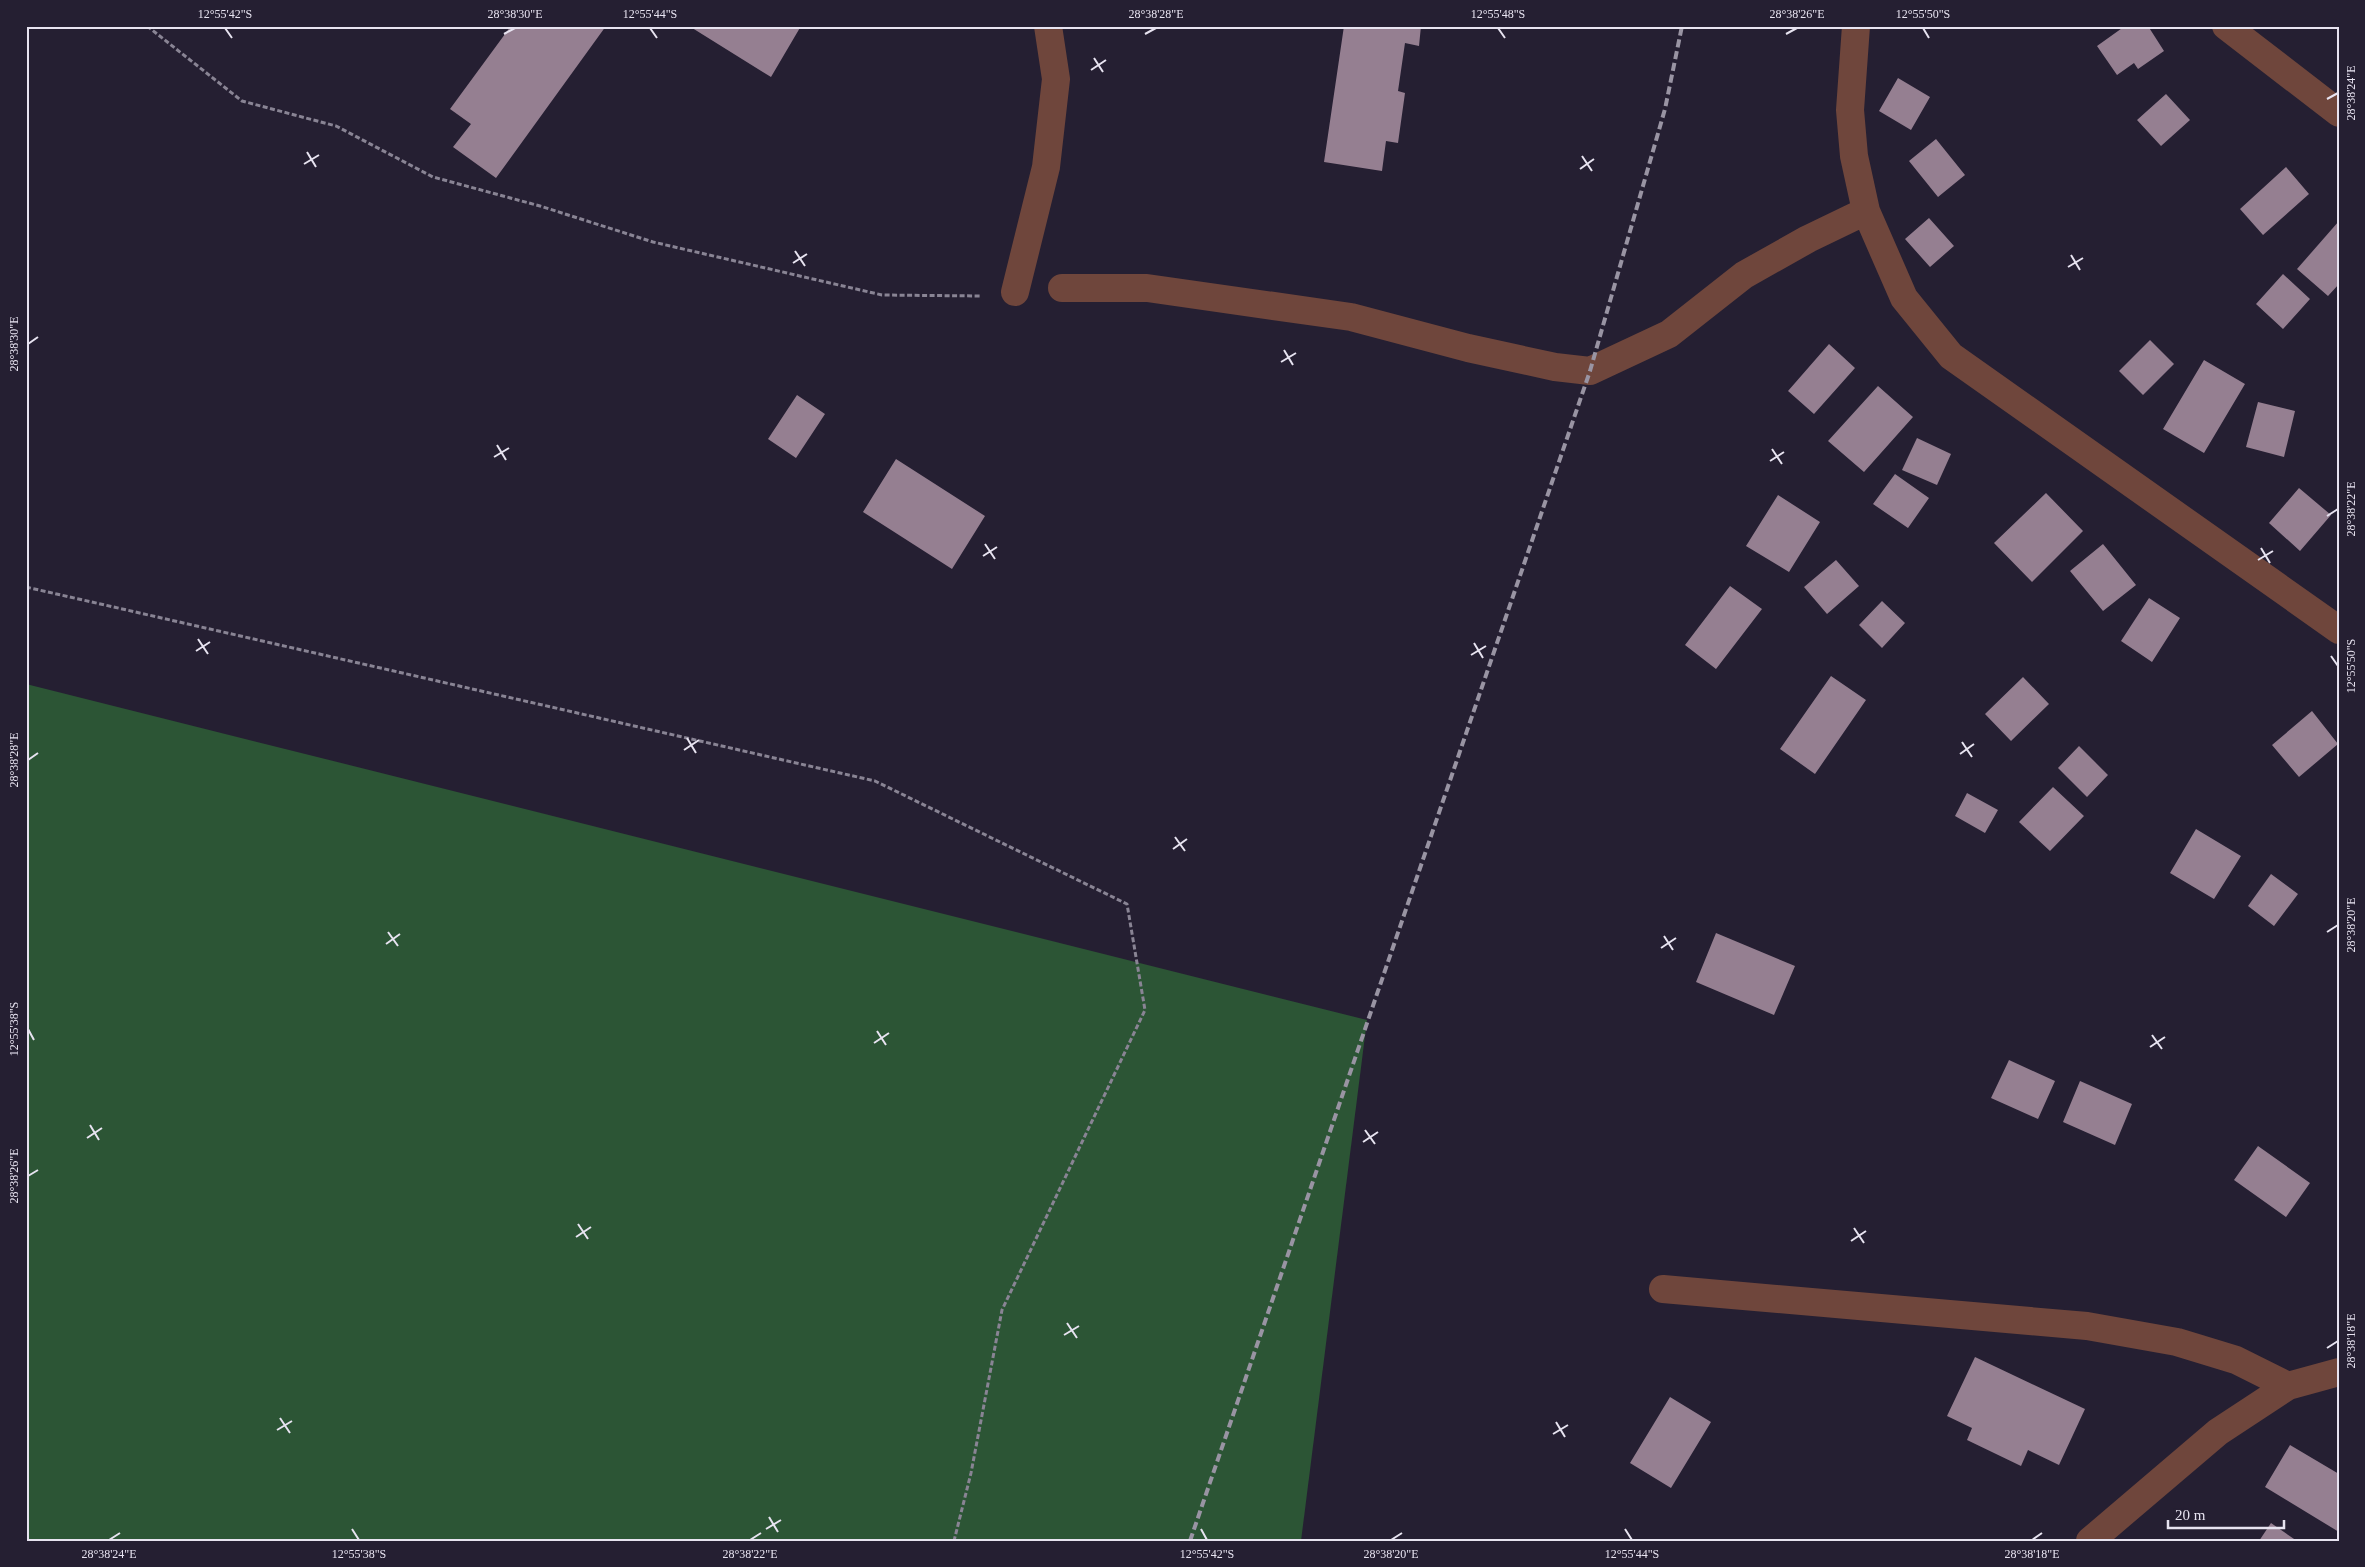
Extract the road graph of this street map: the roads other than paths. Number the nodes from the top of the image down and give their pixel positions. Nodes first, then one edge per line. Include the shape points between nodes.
1 (1048, 26) edge
2 (1856, 26) edge
3 (2226, 26) edge
4 (2339, 113) edge
5 (1866, 211) junction
6 (1062, 288) dead end
7 (1015, 292) road end
8 (2339, 630) edge
9 (1663, 1289) dead end
10 (2339, 1372) edge
11 (2288, 1386) junction
12 (2090, 1541) edge

1 - 7 street via 1056,79 1046,166
2 - 5 street via 1850,110 1854,156
3 - 4 street
5 - 6 street via 1744,275 1669,334 1590,370 1545,365 1342,316 1147,288
5 - 8 street via 1904,298 1952,356
9 - 11 street via 2086,1326 2186,1345 2236,1360
10 - 11 street
11 - 12 street via 2218,1432

